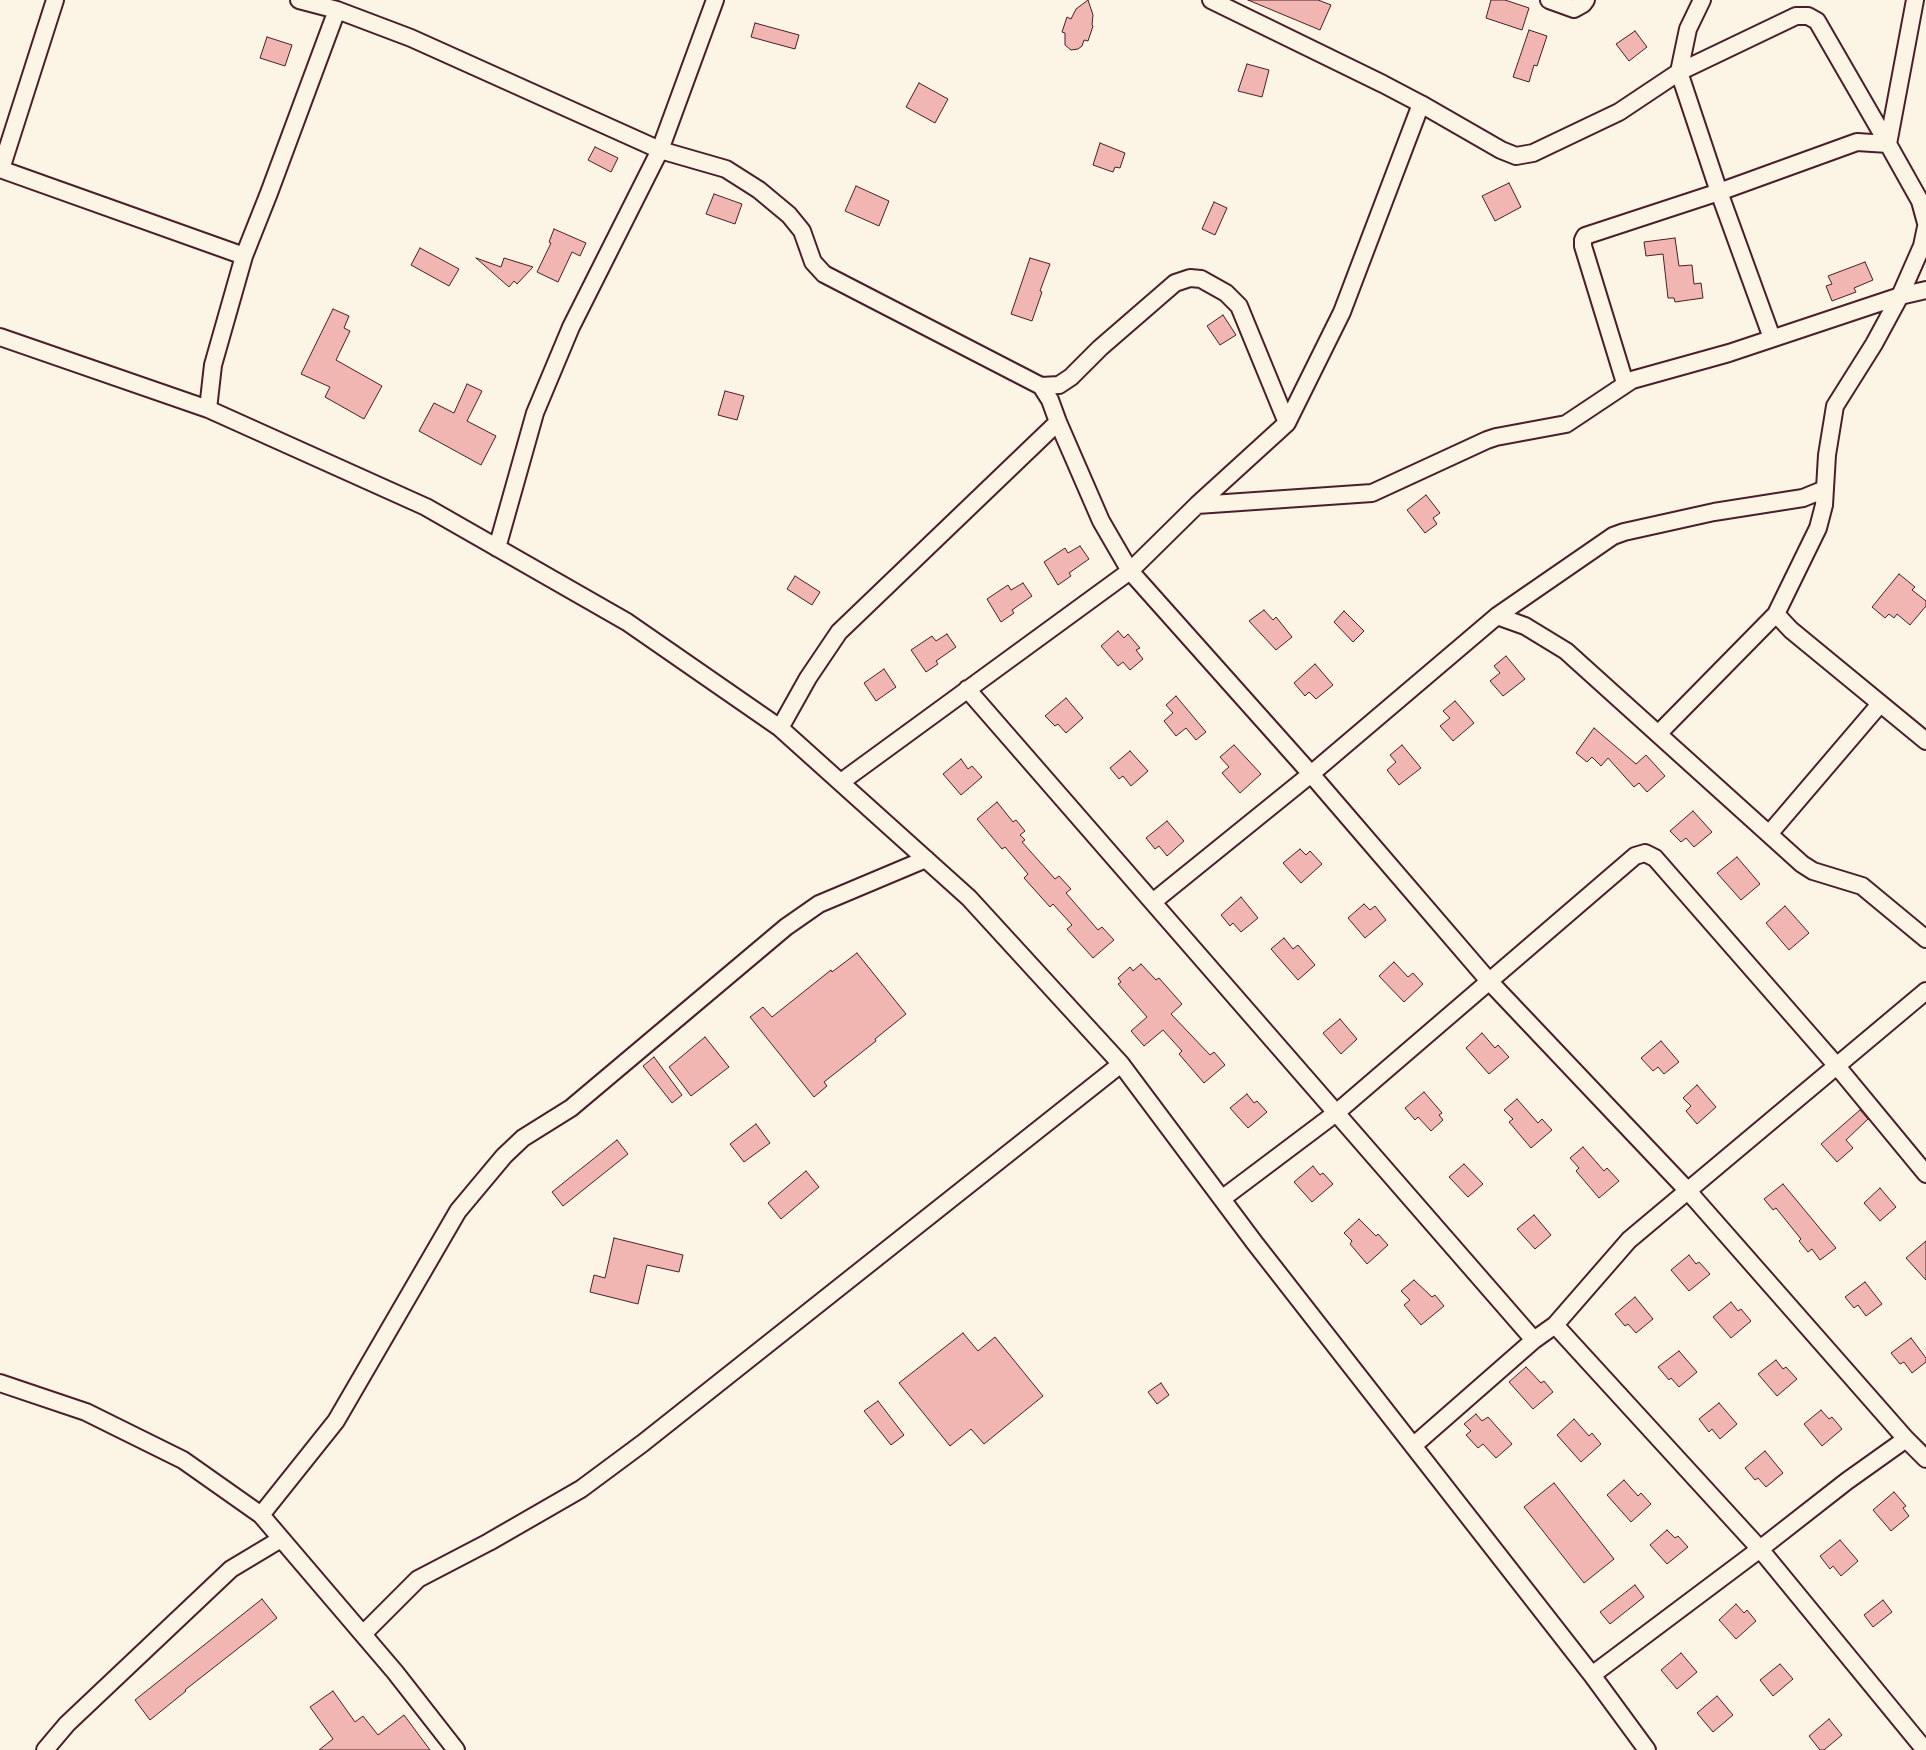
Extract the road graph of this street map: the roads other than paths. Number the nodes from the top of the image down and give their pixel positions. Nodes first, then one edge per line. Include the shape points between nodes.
1 (55, 0) edge
2 (299, 0) edge
3 (715, 0) edge
4 (1211, 0) edge
5 (1549, 0) edge
6 (1586, 0) edge
7 (1702, 0) edge
8 (1915, 0) edge
9 (337, 10) junction
10 (1679, 72) junction
11 (1421, 104) junction
12 (1888, 144) junction
13 (660, 150) junction
14 (0, 169) edge
15 (1719, 192) junction
16 (1926, 223) edge
17 (1926, 227) edge
18 (244, 256) junction
19 (1926, 290) edge
20 (1900, 296) junction
21 (0, 337) edge
22 (1772, 338) junction
23 (1625, 383) junction
24 (1041, 386) junction
25 (208, 409) junction
26 (1058, 422) junction
27 (1287, 423) junction
28 (1824, 489) junction
29 (1197, 505) junction
30 (497, 548) junction
31 (1130, 571) junction
32 (1776, 614) junction
33 (1497, 616) junction
34 (967, 688) junction
35 (1880, 704) junction
36 (780, 728) junction
37 (1658, 734) junction
38 (1926, 740) edge
39 (1311, 774) junction
40 (842, 782) junction
41 (1769, 834) junction
42 (926, 859) junction
43 (1154, 902) junction
44 (1926, 939) edge
45 (1489, 981) junction
46 (1926, 991) edge
47 (1121, 1064) junction
48 (1836, 1065) junction
49 (1336, 1113) junction
50 (1926, 1174) edge
51 (1688, 1190) junction
52 (1222, 1198) junction
53 (1555, 1324) junction
54 (1534, 1340) junction
55 (0, 1383) edge
56 (1906, 1439) junction
57 (1413, 1446) junction
58 (1926, 1460) edge
59 (261, 1514) junction
60 (281, 1539) junction
61 (1760, 1549) junction
62 (363, 1634) junction
63 (1592, 1675) junction
64 (1641, 1748) edge
65 (45, 1750) edge
66 (456, 1750) edge
67 (1925, 1750) edge

1 - 14 street
2 - 9 street
3 - 13 street
4 - 11 street
5 - 6 street via 1574,8
7 - 10 street via 1688,29
8 - 12 street
9 - 13 street via 411,38
9 - 18 street
10 - 11 street via 1619,112 1533,153 1516,156
10 - 12 street via 1796,16 1808,16 1817,21
10 - 15 street
11 - 27 street via 1342,312
12 - 15 street via 1857,142
12 - 16 street via 1920,201
13 - 24 street via 726,169 759,190 789,215 802,231 813,262 824,274
13 - 30 street via 571,327 538,405
14 - 18 street
15 - 22 street
15 - 23 street via 1586,236 1583,240
17 - 20 street via 1922,246
18 - 25 street via 213,365
19 - 20 street
20 - 22 street
20 - 28 street via 1835,406
21 - 25 street
22 - 23 street
23 - 29 street via 1566,424 1496,436 1372,493
24 - 26 street
24 - 27 street via 1059,386 1071,377 1175,282 1201,279 1226,293 1239,306
25 - 30 street via 426,507
26 - 31 street via 1101,520
26 - 36 street via 839,632
27 - 29 street
28 - 32 street via 1818,528
28 - 33 street via 1803,498 1714,512 1613,536
29 - 31 street
30 - 36 street via 627,622
31 - 34 street
31 - 39 street
32 - 35 street
32 - 37 street
33 - 37 street via 1525,626 1566,651
33 - 39 street
34 - 40 street
34 - 43 street
35 - 38 street
35 - 41 street
36 - 40 street
37 - 41 street
39 - 43 street
39 - 45 street
40 - 42 street
41 - 44 street via 1813,871 1862,886
42 - 47 street via 969,898
42 - 59 street via 819,904 786,927 571,1108 523,1138 504,1156 458,1211 336,1421
43 - 49 street
45 - 48 street via 1635,856 1645,853 1655,858
45 - 49 street
45 - 51 street
46 - 48 street
47 - 52 street
47 - 62 street via 643,1443 581,1489 418,1579
48 - 50 street
48 - 51 street
49 - 52 street
49 - 54 street
51 - 53 street via 1629,1240
51 - 56 street
52 - 57 street
53 - 54 street
53 - 61 street
54 - 57 street
55 - 59 street via 86,1412 183,1460
56 - 58 street
56 - 61 street via 1846,1481
57 - 63 street
59 - 60 street
60 - 62 street
60 - 65 street via 231,1569 67,1724
61 - 63 street
61 - 67 street
62 - 66 street
63 - 64 street

